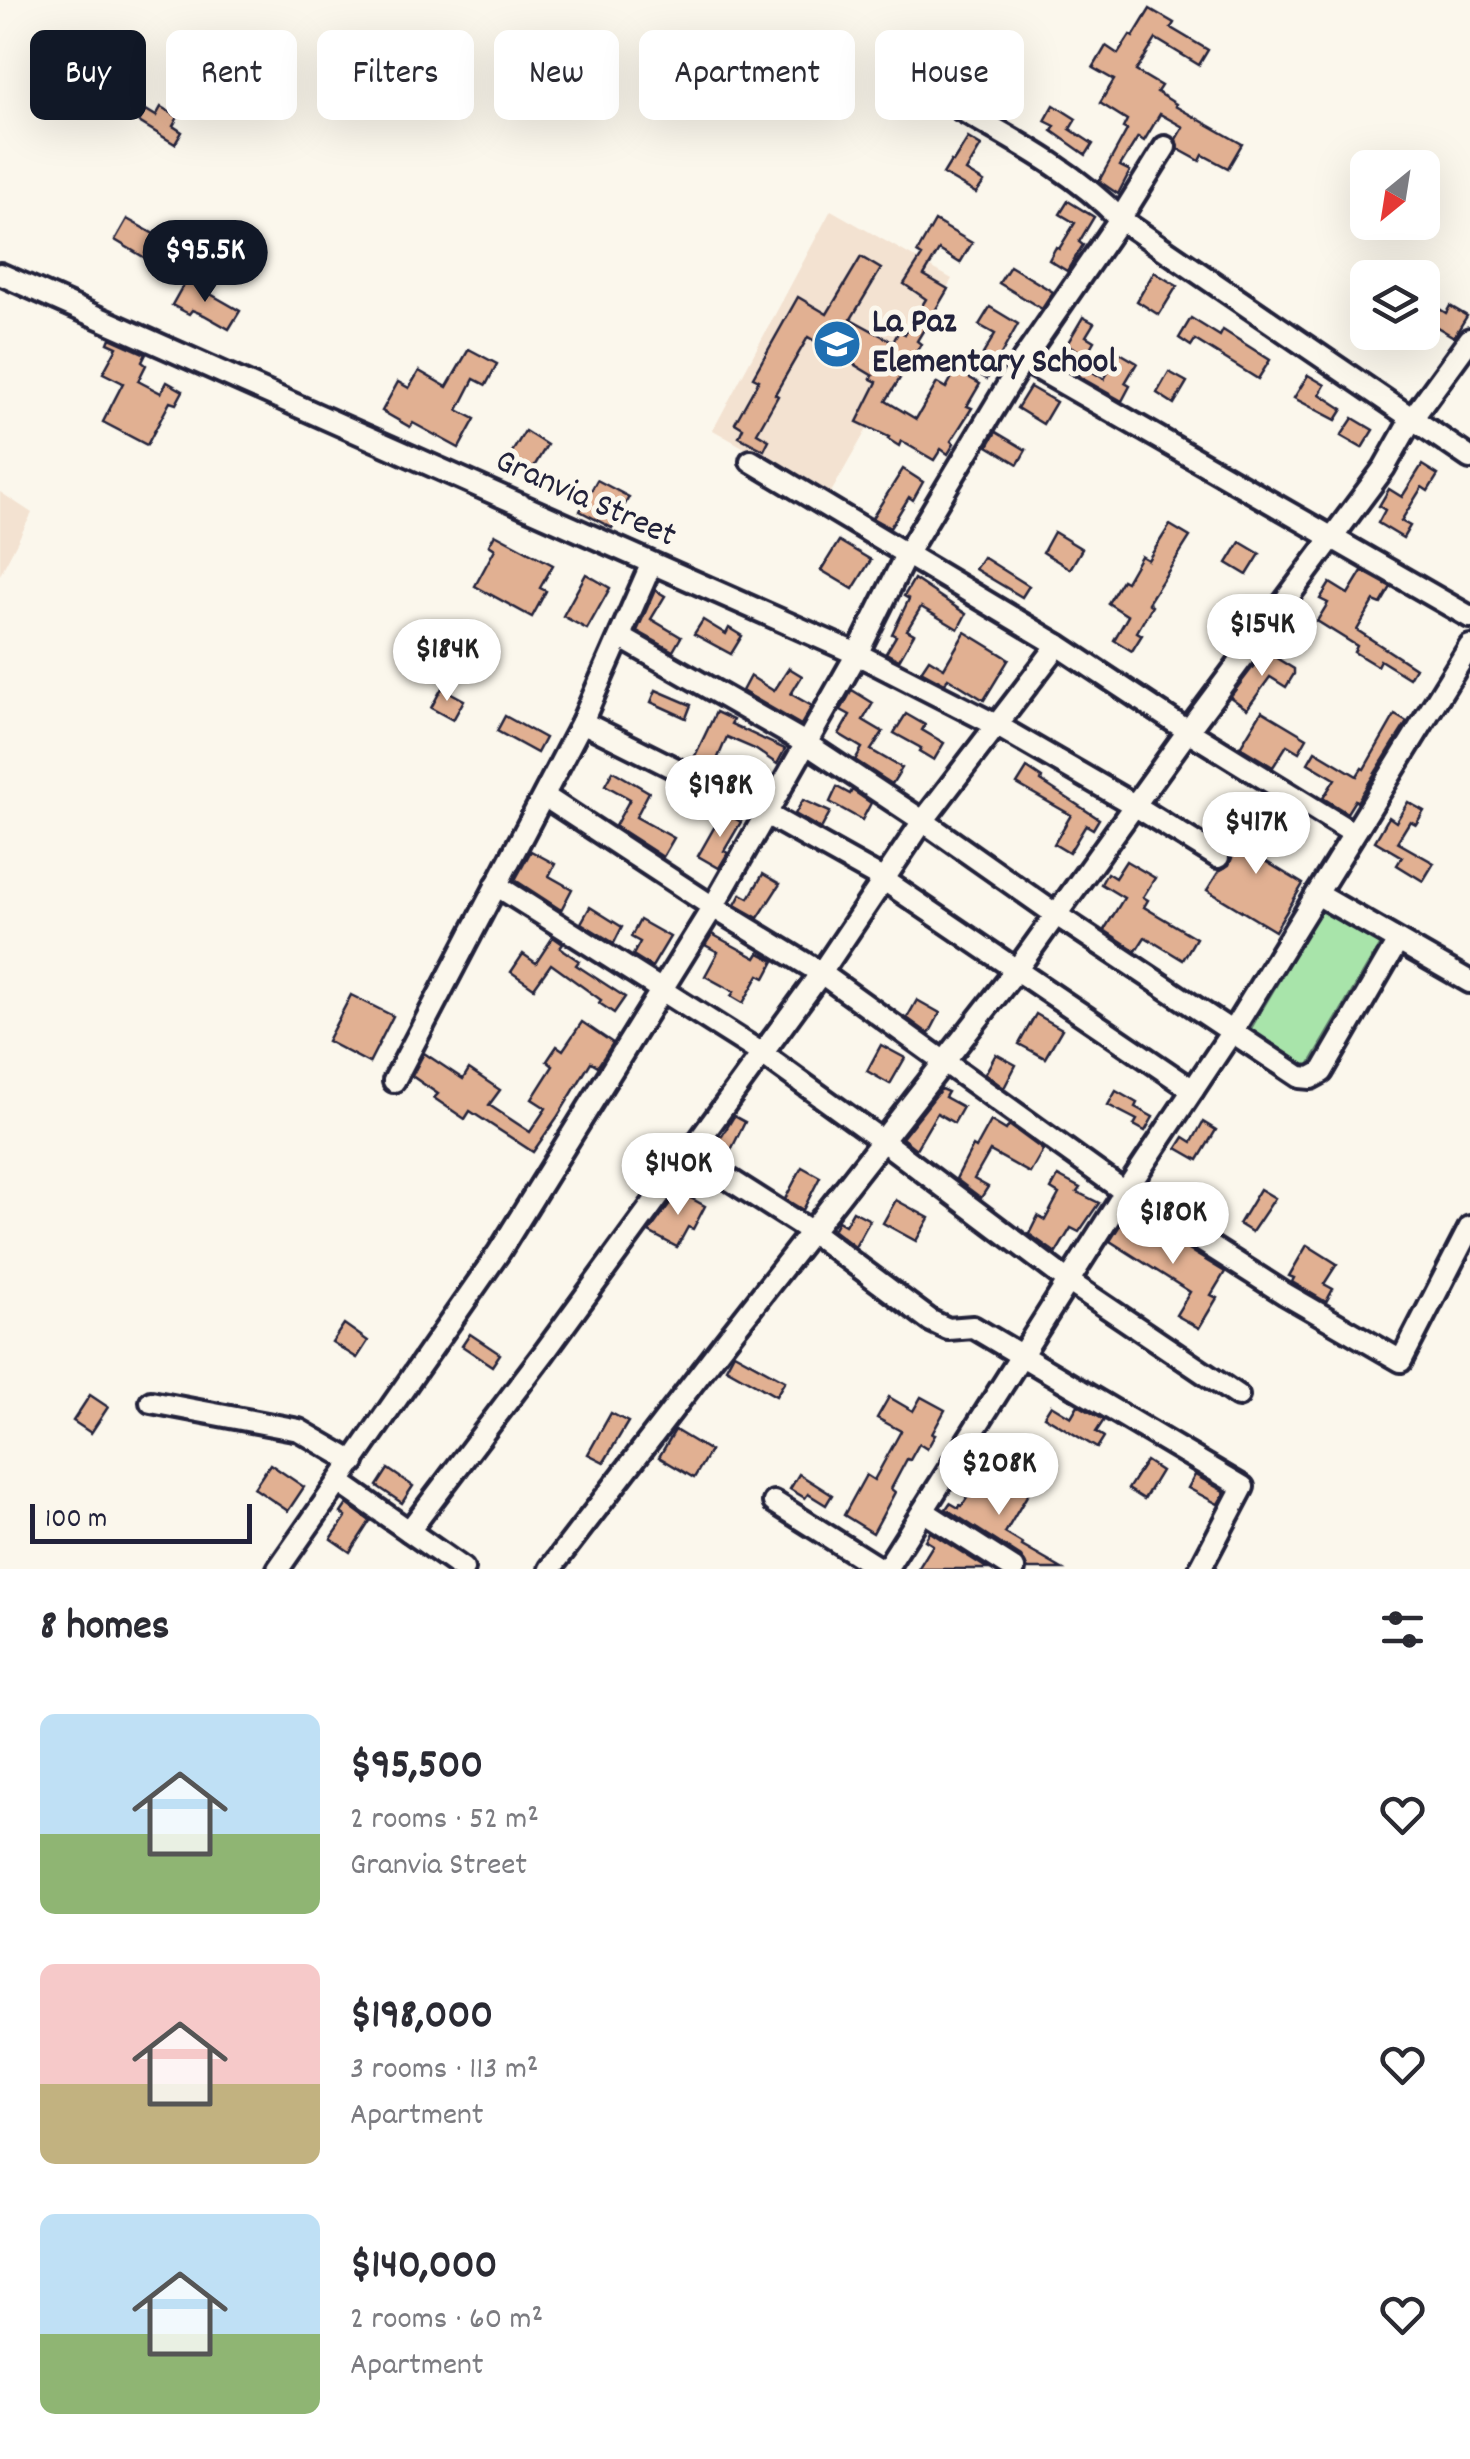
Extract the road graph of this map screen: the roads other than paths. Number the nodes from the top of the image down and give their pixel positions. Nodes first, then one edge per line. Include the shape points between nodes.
1 (980, 120) edge
2 (1165, 147) dead end
3 (1120, 219) junction
4 (0, 274) edge
5 (1470, 339) edge
6 (1023, 360) junction
7 (1411, 420) junction
8 (1470, 458) edge
9 (751, 461) dead end
10 (1331, 538) junction
11 (906, 552) junction
12 (651, 565) junction
13 (1470, 617) edge
14 (620, 637) junction
15 (1058, 645) junction
16 (1470, 646) edge
17 (857, 654) junction
18 (582, 722) junction
19 (996, 725) junction
20 (1188, 731) junction
21 (807, 744) junction
22 (544, 796) junction
23 (1134, 805) junction
24 (766, 814) junction
25 (922, 820) junction
26 (1353, 833) junction
27 (1218, 857) dead end
28 (884, 880) junction
29 (496, 885) junction
30 (1318, 894) junction
31 (713, 907) junction
32 (1055, 914) junction
33 (1398, 941) junction
34 (1017, 969) junction
35 (820, 974) junction
36 (1470, 982) edge
37 (661, 989) junction
38 (1231, 1032) junction
39 (761, 1053) junction
40 (944, 1060) junction
41 (394, 1081) dead end
42 (1192, 1090) junction
43 (884, 1142) junction
44 (688, 1153) junction
45 (1125, 1192) junction
46 (1470, 1227) edge
47 (812, 1232) junction
48 (1068, 1280) junction
49 (1020, 1356) junction
50 (1238, 1396) dead end
51 (151, 1402) dead end
52 (354, 1462) junction
53 (339, 1482) junction
54 (774, 1502) dead end
55 (923, 1511) junction
56 (408, 1531) junction
57 (278, 1569) edge
58 (463, 1569) edge
59 (550, 1569) edge
60 (884, 1569) edge
61 (1014, 1569) edge
62 (1200, 1569) edge

1 - 3 street via 1042,156
2 - 3 street
3 - 6 street
3 - 7 street
4 - 12 street, Granvia Street
5 - 7 street
6 - 10 street
6 - 11 street
7 - 8 street
7 - 10 street
9 - 11 street
10 - 13 street
10 - 20 street
11 - 15 street
11 - 17 street
12 - 14 street
12 - 17 street, Granvia Street
14 - 18 street
14 - 21 street
15 - 19 street
15 - 20 street
16 - 26 street
17 - 19 street, Granvia Street
17 - 21 street
18 - 22 street
18 - 24 street
19 - 23 street, Granvia Street
19 - 25 street
20 - 23 street
20 - 26 street
21 - 24 street
21 - 25 street
22 - 29 street
22 - 31 street
23 - 27 street, Granvia Street
23 - 32 street
24 - 28 street
24 - 31 street
25 - 28 street
25 - 32 street
26 - 30 street
28 - 34 street
28 - 35 street
29 - 37 street
29 - 41 street
30 - 33 street
30 - 38 street
31 - 35 street
31 - 37 street
32 - 34 street
32 - 38 street
33 - 36 street
33 - 38 street via 1322,1072 1311,1078
34 - 40 street
34 - 42 street
35 - 39 street
35 - 40 street
37 - 39 street
37 - 52 street via 500,1252
38 - 42 street
39 - 43 street
39 - 44 street
40 - 43 street
40 - 45 street
42 - 45 street
43 - 47 street
43 - 48 street
44 - 47 street
44 - 56 street
45 - 46 street via 1402,1360
45 - 48 street
47 - 49 street via 931,1321 948,1329 973,1326
47 - 59 street
48 - 49 street
48 - 50 street
49 - 55 street
49 - 62 street via 1243,1488
51 - 52 street via 299,1430
52 - 53 street
53 - 56 street
53 - 57 street
54 - 60 street
55 - 60 street
55 - 61 street
56 - 58 street

